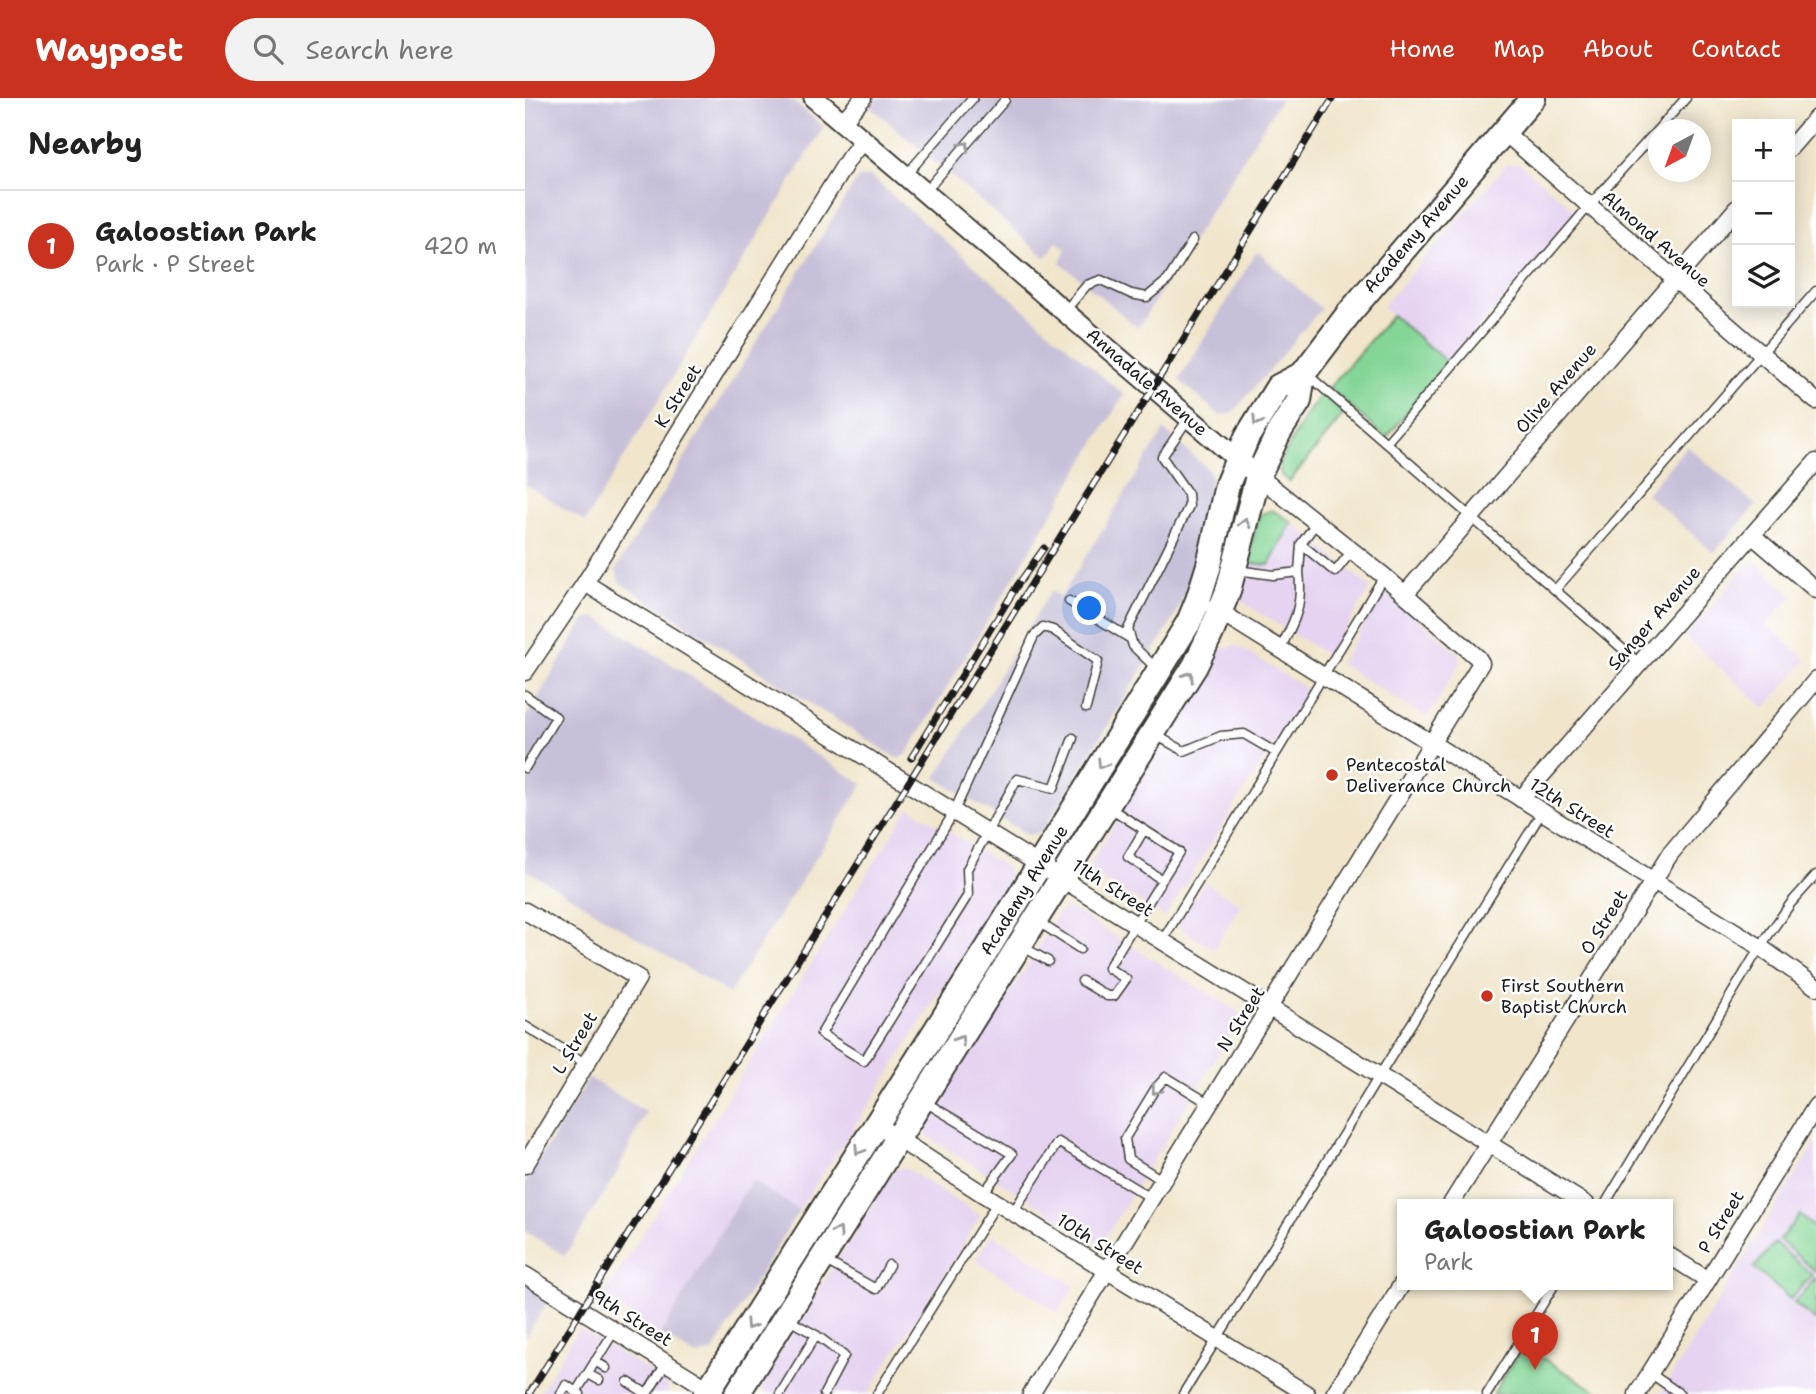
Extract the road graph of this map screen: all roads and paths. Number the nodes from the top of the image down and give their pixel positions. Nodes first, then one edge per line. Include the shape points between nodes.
1 (814, 98) edge
2 (863, 98) edge
3 (973, 98) edge
4 (1534, 98) edge
5 (1686, 98) edge
6 (1005, 99) edge
7 (1816, 118) edge
8 (842, 122) junction
9 (1504, 132) junction
10 (863, 140) junction
11 (1795, 142) edge
12 (905, 176) junction
13 (924, 192) junction
14 (1589, 206) junction
15 (1732, 214) edge
16 (1193, 240) dead end
17 (1675, 280) junction
18 (1816, 291) edge
19 (1064, 312) junction
20 (1761, 354) junction
21 (1304, 373) junction
22 (1816, 401) edge
23 (1189, 418) junction
24 (1387, 442) junction
25 (1237, 459) junction
26 (1816, 462) edge
27 (1258, 477) junction
28 (1471, 516) junction
29 (1316, 523) junction
30 (1752, 535) junction
31 (1301, 544) junction
32 (1350, 552) junction
33 (1234, 569) junction
34 (1299, 572) junction
35 (1384, 576) junction
36 (585, 583) junction
37 (1556, 589) junction
38 (1816, 590) edge
39 (1405, 594) junction
40 (1198, 600) junction
41 (1069, 601) dead end
42 (1220, 612) junction
43 (1131, 639) junction
44 (1280, 649) junction
45 (1481, 663) joint
46 (1640, 664) junction
47 (1160, 671) junction
48 (525, 672) edge
49 (1324, 677) junction
50 (1816, 680) edge
51 (525, 695) edge
52 (1086, 708) dead end
53 (1152, 733) junction
54 (1073, 738) dead end
55 (1432, 745) junction
56 (1275, 751) junction
57 (1135, 761) junction
58 (525, 768) edge
59 (1521, 799) junction
60 (1107, 806) junction
61 (954, 812) junction
62 (1542, 812) junction
63 (1144, 830) junction
64 (988, 833) junction
65 (1039, 864) junction
66 (1816, 875) edge
67 (1061, 878) junction
68 (1161, 880) junction
69 (1652, 881) junction
70 (527, 917) edge
71 (1034, 919) junction
72 (1135, 923) junction
73 (1162, 941) junction
74 (1019, 945) junction
75 (1760, 947) junction
76 (1080, 949) dead end
77 (1048, 961) dead end
78 (1098, 961) dead end
79 (1108, 968) junction
80 (1082, 981) dead end
81 (1816, 987) edge
82 (1271, 1008) junction
83 (525, 1026) edge
84 (585, 1063) junction
85 (1380, 1076) junction
86 (922, 1100) junction
87 (1210, 1104) junction
88 (1816, 1106) edge
89 (875, 1124) junction
90 (897, 1139) junction
91 (1489, 1143) junction
92 (525, 1164) edge
93 (1162, 1180) junction
94 (990, 1198) junction
95 (1151, 1198) junction
96 (1454, 1199) edge
97 (1578, 1199) edge
98 (1608, 1199) edge
99 (1013, 1212) junction
100 (822, 1258) junction
101 (1673, 1258) edge
102 (890, 1265) dead end
103 (1107, 1271) junction
104 (525, 1275) edge
105 (1708, 1280) junction
106 (1398, 1290) edge
107 (1551, 1290) edge
108 (784, 1317) junction
109 (615, 1330) junction
110 (816, 1335) junction
111 (1217, 1339) junction
112 (595, 1361) junction
113 (667, 1362) junction
114 (606, 1368) dead end
115 (1650, 1373) junction
116 (587, 1374) junction
117 (599, 1380) dead end
118 (628, 1382) dead end
119 (711, 1392) edge
120 (578, 1393) edge
121 (561, 1394) edge
122 (647, 1394) edge
123 (737, 1394) edge
124 (780, 1394) edge
125 (824, 1394) edge
126 (877, 1394) edge
127 (1031, 1394) edge
128 (1183, 1394) edge
129 (1307, 1394) edge
130 (1334, 1394) edge
131 (1487, 1394) edge
132 (1637, 1394) edge
133 (1680, 1394) edge

1 - 8 street, Annadale Avenue
2 - 8 street
3 - 12 lane
4 - 9 main road, Academy Avenue
5 - 14 lane
13 -> 6 lane
7 - 11 street
8 - 10 street, Annadale Avenue
9 - 14 street, Almond Avenue
9 - 21 main road, Academy Avenue via 1350,312
10 - 12 street, Annadale Avenue
10 - 36 street, K Street
12 - 13 street, Annadale Avenue
13 - 19 street, Annadale Avenue
14 - 17 street, Almond Avenue
14 - 24 lane
15 - 17 street, Olive Avenue
16 - 19 lane via 1168,279 1147,297 1101,280 1087,285
17 - 20 street, Almond Avenue
17 - 28 street, Olive Avenue
18 - 20 lane
19 - 23 street, Annadale Avenue
20 - 22 street, Almond Avenue
20 - 37 lane
21 - 24 lane
21 -> 25 main road, Academy Avenue via 1278,387
21 - 27 main road, Academy Avenue via 1299,401
23 - 25 street, Annadale Avenue
23 - 43 lane via 1162,457 1188,494 1189,506 1128,629
24 - 28 lane
25 - 27 street, Annadale Avenue
25 - 40 main road, Academy Avenue
26 - 30 street, Sanger Avenue
27 - 29 street, Annadale Avenue
33 -> 27 main road, Academy Avenue
28 - 37 lane
28 - 39 street, Olive Avenue
29 - 31 lane
29 - 32 street, Annadale Avenue
30 - 38 street
30 - 46 street, Sanger Avenue
31 - 32 lane via 1335,572
31 - 34 lane
32 - 35 street, Annadale Avenue
33 - 34 lane via 1273,575
33 - 42 main road, Academy Avenue
34 - 44 lane via 1296,619
35 - 39 street, Annadale Avenue
35 - 49 lane
36 - 48 street, K Street
36 - 61 street, 11th Street
37 - 46 lane
39 - 45 street, Annadale Avenue
40 - 42 street, 12th Street
40 - 47 main road, Academy Avenue
41 - 43 lane
42 - 44 street, 12th Street
53 -> 42 main road, Academy Avenue via 1195,666
43 - 47 lane via 1139,654
44 - 49 street, 12th Street
45 - 55 street, N Street
46 - 59 street, Sanger Avenue
47 - 57 main road via 1162,691 1139,733
47 -> 65 main road, Academy Avenue
49 - 55 street, 12th Street
49 - 56 lane
50 - 69 street, O Street via 1688,830
51 - 58 lane via 556,717
52 - 61 lane via 1098,661 1043,627 1034,636
53 - 56 lane via 1184,751 1221,736 1244,734
53 - 57 main road, Academy Avenue
54 - 64 lane via 1054,788 1017,779
55 - 59 street, 12th Street
55 - 82 street, N Street
56 - 73 lane
57 - 60 main road, Academy Avenue
59 - 62 street, 12th Street
60 - 63 lane
60 - 67 main road, Academy Avenue
61 - 64 street, 11th Street
61 - 64 lane via 821,1034 863,1061 968,895 967,869
62 - 69 street, 12th Street
62 - 85 lane
63 - 68 lane via 1128,857
63 - 68 lane via 1179,852
64 - 65 street, 11th Street
65 - 67 street, 11th Street
65 - 89 main road, Academy Avenue
66 - 75 lane
67 - 71 main road, Academy Avenue
67 - 72 street, 11th Street
68 - 72 lane
69 - 75 street, 12th Street
69 - 91 street, O Street
70 - 84 street, L Street via 638,978
71 - 74 main road, Academy Avenue
71 - 76 lane
72 - 73 street, 11th Street
72 - 79 lane
73 - 82 street, 11th Street
74 - 77 lane
86 -> 74 main road, Academy Avenue
75 - 81 street, 12th Street
75 - 98 lane
78 - 79 lane
79 - 80 lane via 1126,979 1114,996
82 - 85 street, 11th Street
82 - 87 street, N Street
83 - 84 lane
84 - 92 street, L Street
85 - 91 street, 11th Street
85 - 111 lane
86 - 90 main road, Academy Avenue
86 - 94 lane via 1012,1154
87 - 93 street, N Street
87 -> 93 lane via 1166,1077 1155,1089 1125,1138 1128,1159
88 - 105 street, P Street
89 - 90 street, 10th Street
89 -> 119 main road, Academy Avenue
90 - 94 street, 10th Street
100 -> 90 main road, Academy Avenue
91 - 96 street, O Street
91 - 97 street, 11th Street
93 - 95 street, N Street
94 - 99 street, 10th Street
94 - 126 lane
95 - 99 lane via 1058,1142
95 - 103 street, N Street
99 - 103 street, 10th Street
100 - 102 lane via 876,1289
100 - 108 main road, Academy Avenue
101 - 105 street
103 - 111 street, 10th Street
103 - 127 street, N Street
104 - 109 street, 9th Street
105 - 115 street, P Street
106 - 130 street
107 - 131 lane
108 - 110 lane
108 - 123 main road, Academy Avenue
109 - 112 lane
109 - 113 street, 9th Street
110 - 124 lane
110 - 125 lane via 844,1356
111 - 128 lane
111 - 129 street, 10th Street
112 - 114 lane
112 - 116 lane
113 - 119 street, 9th Street
113 - 122 lane
115 - 132 street, P Street
115 - 133 lane
116 - 117 lane
116 - 120 lane
118 - 122 lane
120 - 121 lane via 566,1385

